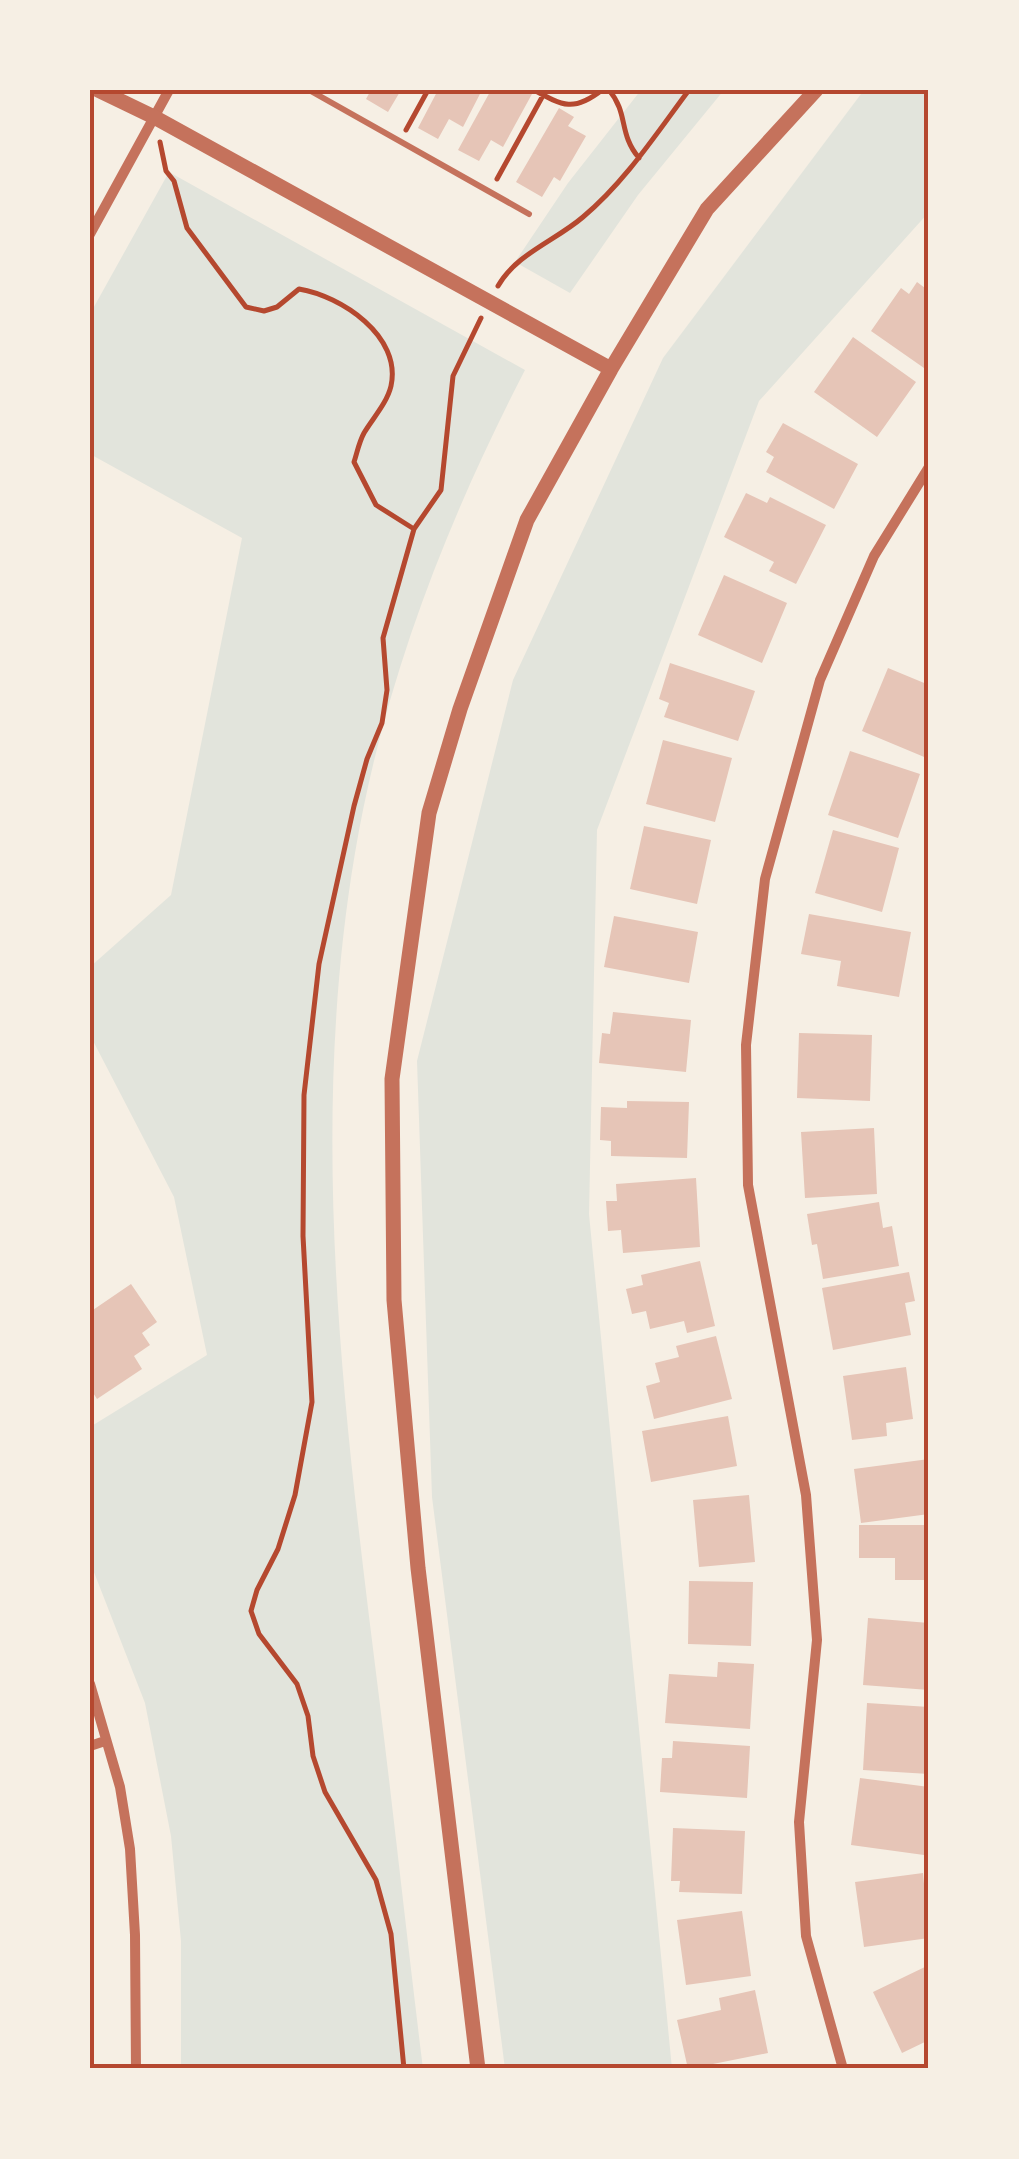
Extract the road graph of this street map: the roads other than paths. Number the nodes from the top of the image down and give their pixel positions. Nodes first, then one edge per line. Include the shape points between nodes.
1 (98, 90) edge
2 (168, 90) edge
3 (309, 90) edge
4 (816, 90) edge
5 (154, 117) junction
6 (529, 214) dead end
7 (90, 234) edge
8 (611, 369) junction
9 (929, 467) edge
10 (90, 1684) edge
11 (105, 1741) junction
12 (90, 1746) edge
13 (136, 2069) edge
14 (478, 2069) edge
15 (843, 2069) edge

1 - 5 street
2 - 5 street
3 - 6 lane
4 - 8 street via 707,209
5 - 7 street
5 - 8 street
8 - 14 street via 526,520 460,709 428,813 392,1079 394,1300 404,1427
9 - 15 street via 874,556 820,680 765,879 746,1046 748,1186 806,1495 816,1640 799,1822 806,1936
10 - 11 street
11 - 12 street
11 - 13 street via 130,1849

